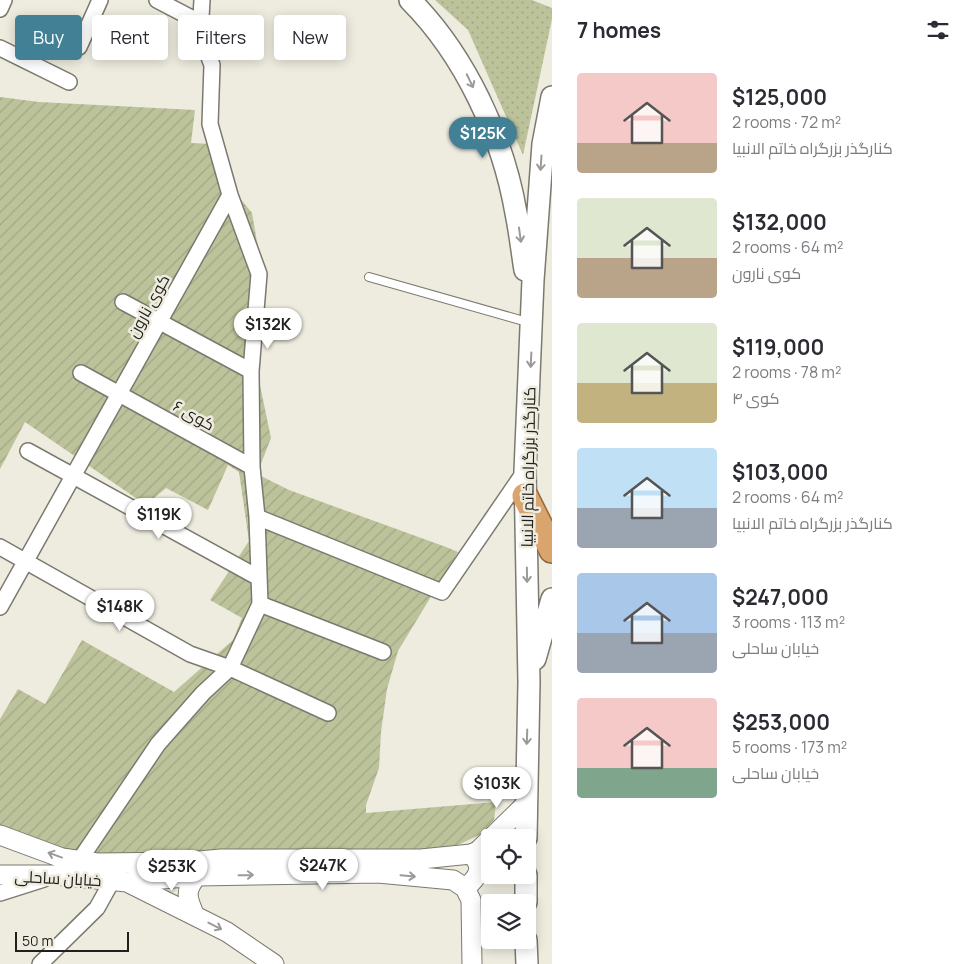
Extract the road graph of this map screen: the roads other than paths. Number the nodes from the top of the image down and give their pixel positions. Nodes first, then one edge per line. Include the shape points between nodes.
1 (4, 0) edge
2 (100, 0) edge
3 (157, 0) edge
4 (202, 0) edge
5 (410, 0) edge
6 (0, 9) edge
7 (187, 15) edge
8 (201, 15) edge
9 (82, 40) edge
10 (0, 48) edge
11 (210, 60) edge
12 (69, 82) dead end
13 (552, 97) edge
14 (230, 194) junction
15 (369, 277) dead end
16 (123, 302) dead end
17 (159, 321) junction
18 (532, 324) junction
19 (251, 371) junction
20 (81, 373) dead end
21 (119, 394) junction
22 (28, 451) dead end
23 (252, 466) junction
24 (525, 471) junction
25 (74, 476) junction
26 (525, 496) junction
27 (257, 517) junction
28 (0, 547) edge
29 (552, 550) edge
30 (25, 562) junction
31 (259, 578) junction
32 (552, 599) edge
33 (260, 604) junction
34 (0, 607) edge
35 (383, 652) dead end
36 (230, 668) junction
37 (529, 682) junction
38 (328, 713) dead end
39 (526, 804) junction
40 (500, 829) edge
41 (526, 829) edge
42 (0, 836) edge
43 (481, 847) edge
44 (471, 854) junction
45 (79, 861) junction
46 (0, 875) edge
47 (55, 875) junction
48 (197, 876) junction
49 (120, 882) junction
50 (465, 888) junction
51 (0, 893) edge
52 (195, 916) junction
53 (526, 949) edge
54 (40, 964) edge
55 (274, 964) edge
56 (472, 964) edge
57 (526, 964) edge

1 - 6 street
2 - 9 street
3 - 7 street
4 - 8 street
5 -> 18 main road via 440,34 466,72 484,109 504,164 516,212
10 - 12 street
11 - 14 street via 210,124
13 -> 18 main road, کنارگذر بزرگراه خاتم الانبیا via 543,144
14 - 17 street, کوی نارون
14 - 19 street via 259,274
15 - 18 lane
16 - 17 street
17 - 19 street
17 - 21 street, کوی نارون
18 -> 24 main road, کنارگذر بزرگراه خاتم الانبیا
19 - 23 street
20 - 21 street, کوی ۶
21 - 23 street, کوی ۶
21 - 25 street, کوی نارون
22 - 25 street
23 - 27 street
24 - 26 main road, کنارگذر بزرگراه خاتم الانبیا
24 - 27 street via 442,592
25 - 30 street, کوی نارون
25 - 31 street
26 - 29 highway
26 -> 37 main road, کنارگذر بزرگراه خاتم الانبیا
27 - 31 street
28 - 30 street
30 - 34 street, کوی نارون
30 - 36 street via 190,654
31 - 33 street
32 - 37 main road
33 - 35 street
33 - 36 street
36 - 38 street
36 - 45 street via 203,692 158,744
37 -> 39 main road, کنارگذر بزرگراه خاتم الانبیا
39 - 40 street
39 - 41 main road, کنارگذر بزرگراه خاتم الانبیا
45 -> 42 street, خیابان ساحلی
43 - 44 street
44 - 45 street, خیابان ساحلی via 421,858
44 - 50 street via 477,859 479,873
46 - 47 street, خیابان ساحلی
47 - 49 street, خیابان ساحلی
47 - 51 street
48 - 49 street
48 -> 50 street via 378,873 453,880
48 - 52 street via 189,886 189,902
49 - 52 street, خیابان ساحلی
49 - 54 street
50 - 56 street via 471,900
52 -> 55 street, خیابان ساحلی via 227,932
53 - 57 main road

